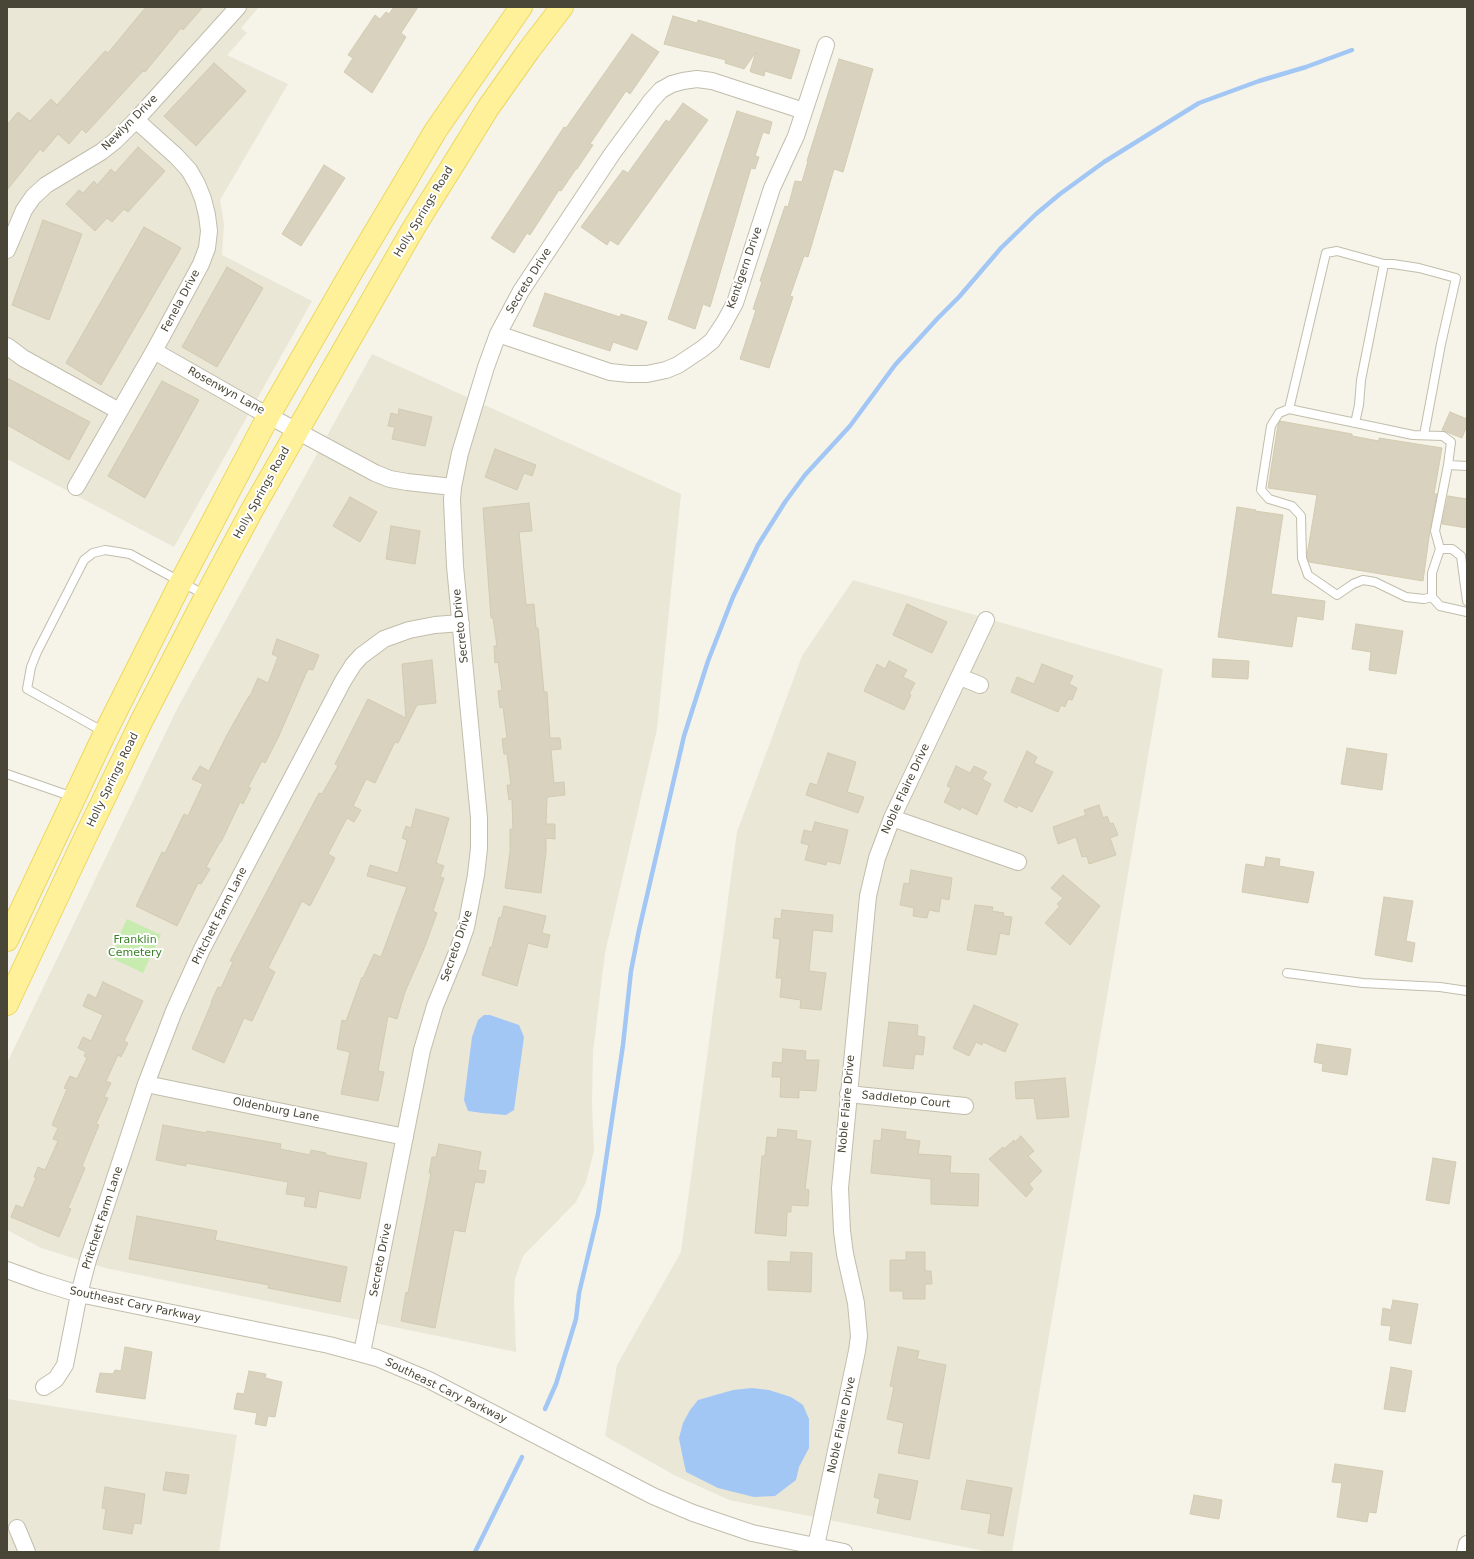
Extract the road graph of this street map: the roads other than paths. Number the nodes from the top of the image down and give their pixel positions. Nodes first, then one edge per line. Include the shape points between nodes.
1 (238, 7) edge
2 (521, 7) edge
3 (562, 7) edge
4 (826, 45) dead end
5 (804, 111) junction
6 (136, 120) junction
7 (7, 250) edge
8 (1384, 264) junction
9 (498, 334) junction
10 (7, 346) edge
11 (154, 351) junction
12 (1289, 409) junction
13 (119, 411) junction
14 (269, 416) junction
15 (1355, 423) junction
16 (297, 431) junction
17 (1424, 435) junction
18 (1448, 465) junction
19 (1467, 466) edge
20 (453, 486) junction
21 (76, 487) dead end
22 (1440, 549) junction
23 (181, 582) junction
24 (206, 596) junction
25 (1432, 597) junction
26 (1467, 601) edge
27 (1467, 612) edge
28 (986, 620) dead end
29 (460, 623) junction
30 (960, 677) junction
31 (980, 685) dead end
32 (105, 733) junction
33 (7, 774) edge
34 (74, 798) junction
35 (892, 818) junction
36 (1018, 862) dead end
37 (7, 940) edge
38 (1287, 973) dead end
39 (1467, 991) edge
40 (7, 1004) edge
41 (146, 1084) junction
42 (848, 1094) junction
43 (965, 1106) dead end
44 (405, 1137) junction
45 (7, 1270) edge
46 (79, 1294) junction
47 (362, 1353) junction
48 (44, 1387) dead end
49 (17, 1528) dead end
50 (1467, 1544) edge
51 (816, 1546) junction
52 (27, 1552) edge
53 (844, 1552) edge
54 (1465, 1552) edge

1 - 6 street, Newlyn Drive
2 - 14 main road via 436,130
3 - 16 main road, Holly Springs Road via 528,50 488,108 413,229
4 - 5 street, Kentigern Drive
5 - 9 street, Secreto Drive via 712,81 683,81 661,90 612,154 520,291
5 - 9 street, Kentigern Drive via 796,136 772,188 735,303 712,340 692,357 666,370 647,374 610,372
6 - 7 street, Newlyn Drive via 101,152 46,185 33,197 24,210
6 - 11 street, Fenela Drive via 189,170 204,199 207,215 207,248 201,264
8 - 12 lane via 1336,251 1326,253
8 - 15 lane
8 - 17 lane via 1419,268 1456,278
9 - 20 street, Secreto Drive via 469,420
10 - 13 street via 23,358
11 - 13 street, Fenela Drive
11 - 14 street, Rosenwyn Lane
12 - 15 lane
12 - 25 lane via 1279,413 1271,426 1261,490 1268,499 1292,506 1301,516 1302,558 1308,575 1337,595 1352,584 1363,580 1375,582 1406,597
13 - 21 street, Fenela Drive
14 - 16 street, Rosenwyn Lane
14 - 23 main road
15 - 17 lane
16 - 20 street, Rosenwyn Lane via 390,479
16 - 24 main road, Holly Springs Road
17 - 18 lane via 1443,436 1451,442
18 - 19 lane
18 - 22 lane via 1435,531
20 - 29 street, Secreto Drive via 452,532
22 - 25 lane via 1432,573
22 - 26 lane via 1452,549 1461,556
23 - 24 lane
23 - 32 main road
23 - 32 lane via 130,554 105,550 93,553 84,560 37,652 27,690
24 - 40 main road, Holly Springs Road via 94,819
25 - 27 lane via 1440,606
28 - 30 street, Noble Flaire Drive
29 - 41 street, Pritchett Farm Lane via 435,625 398,633 373,646 353,665 202,949 174,1011
29 - 44 street, Secreto Drive via 479,818 479,848 466,926 428,1028
30 - 31 street
30 - 35 street, Noble Flaire Drive
32 - 34 main road
33 - 34 lane
34 - 37 main road
35 - 36 street
35 - 42 street, Noble Flaire Drive via 877,858 868,896
38 - 39 lane via 1363,984 1440,987
41 - 44 street, Oldenburg Lane
41 - 46 street, Pritchett Farm Lane
42 - 43 street, Saddletop Court
42 - 51 street, Noble Flaire Drive via 840,1209 845,1254 856,1303 858,1351
44 - 47 street, Secreto Drive
45 - 46 street, Southeast Cary Parkway
46 - 47 street, Southeast Cary Parkway
46 - 48 street, Pritchett Farm Lane via 66,1365 56,1379
47 - 51 street, Southeast Cary Parkway via 429,1380 669,1503 718,1523 752,1533
49 - 52 street
50 - 54 street
51 - 53 street, Southeast Cary Parkway

